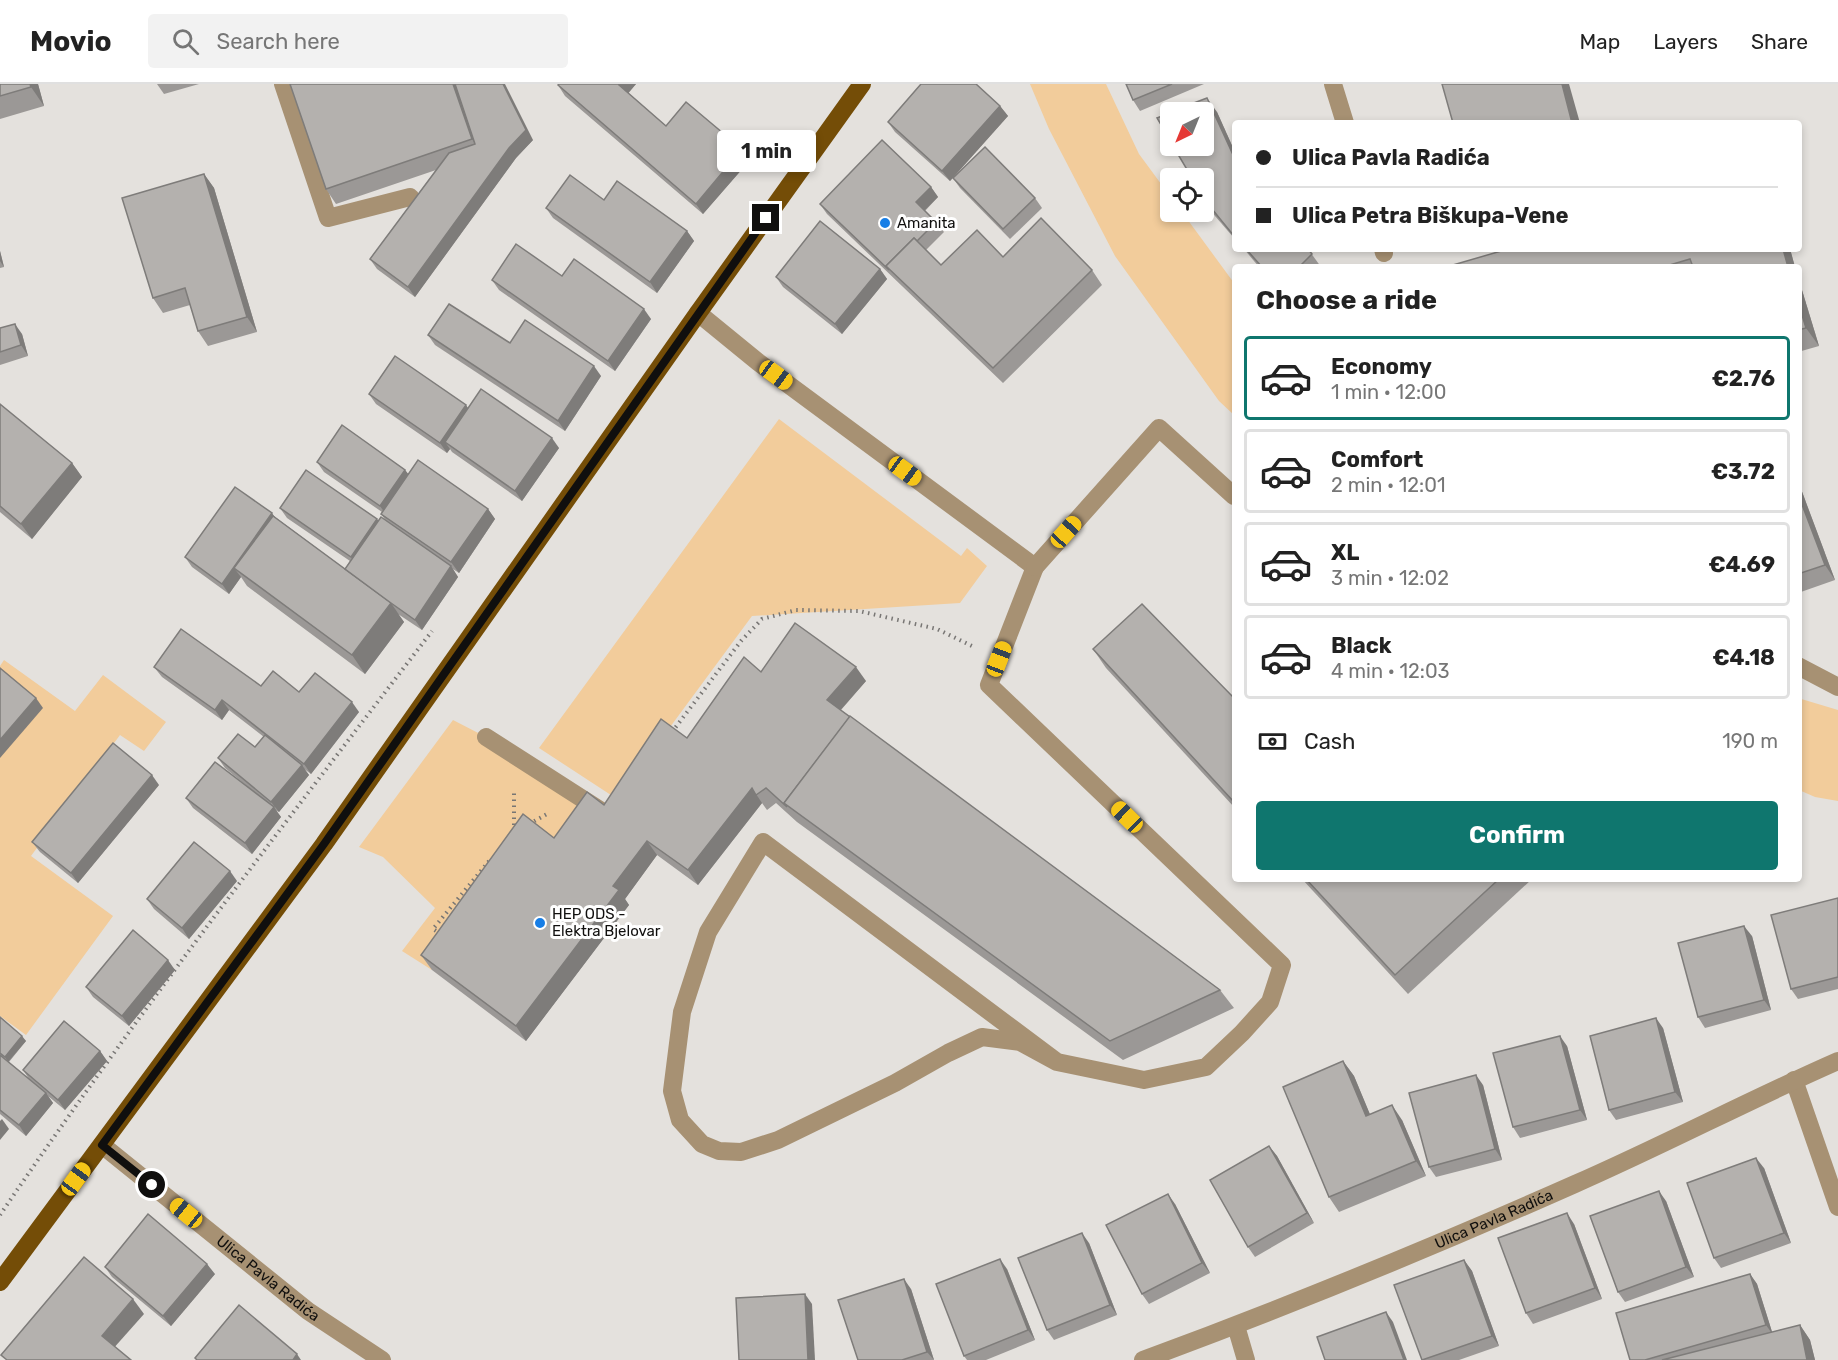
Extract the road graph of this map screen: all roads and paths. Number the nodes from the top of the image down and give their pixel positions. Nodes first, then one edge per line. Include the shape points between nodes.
1 (283, 84) edge
2 (862, 84) edge
3 (1333, 84) edge
4 (1344, 120) edge
5 (410, 197) dead end
6 (698, 313) junction
7 (1232, 494) edge
8 (1035, 567) junction
9 (435, 627) dead end
10 (999, 659) junction
11 (1802, 668) edge
12 (1838, 687) edge
13 (671, 733) edge
14 (486, 737) dead end
15 (581, 796) junction
16 (609, 816) edge
17 (514, 832) edge
18 (492, 858) edge
19 (442, 935) edge
20 (1838, 1061) edge
21 (1057, 1062) junction
22 (1794, 1080) junction
23 (102, 1145) junction
24 (1838, 1207) edge
25 (0, 1215) edge
26 (0, 1282) edge
27 (1236, 1326) junction
28 (382, 1360) edge
29 (1143, 1360) edge
30 (1246, 1360) edge

1 - 5 street via 328,218
2 - 6 main road
3 - 4 street
6 - 8 street via 758,362
6 - 23 main road via 324,844
7 - 8 street via 1159,428
8 - 10 street
9 - 25 path via 87,1090
10 - 13 path via 937,629 859,611 796,610 762,619
10 - 21 street via 990,685 1282,965 1270,1002 1206,1067 1144,1080
11 - 12 street
14 - 15 street
15 - 16 street
15 - 17 path
18 - 19 path via 433,928
20 - 22 street, Ulica Pavla Radića
21 - 21 street via 1020,1042 982,1037 828,1117 741,1152 720,1151 702,1144 680,1120 672,1091 682,1012 708,932 763,842
22 - 24 street
22 - 27 street, Ulica Pavla Radića via 1577,1184
23 - 26 main road
23 - 28 street, Ulica Pavla Radića via 308,1311
27 - 29 street, Ulica Pavla Radića
27 - 30 street

